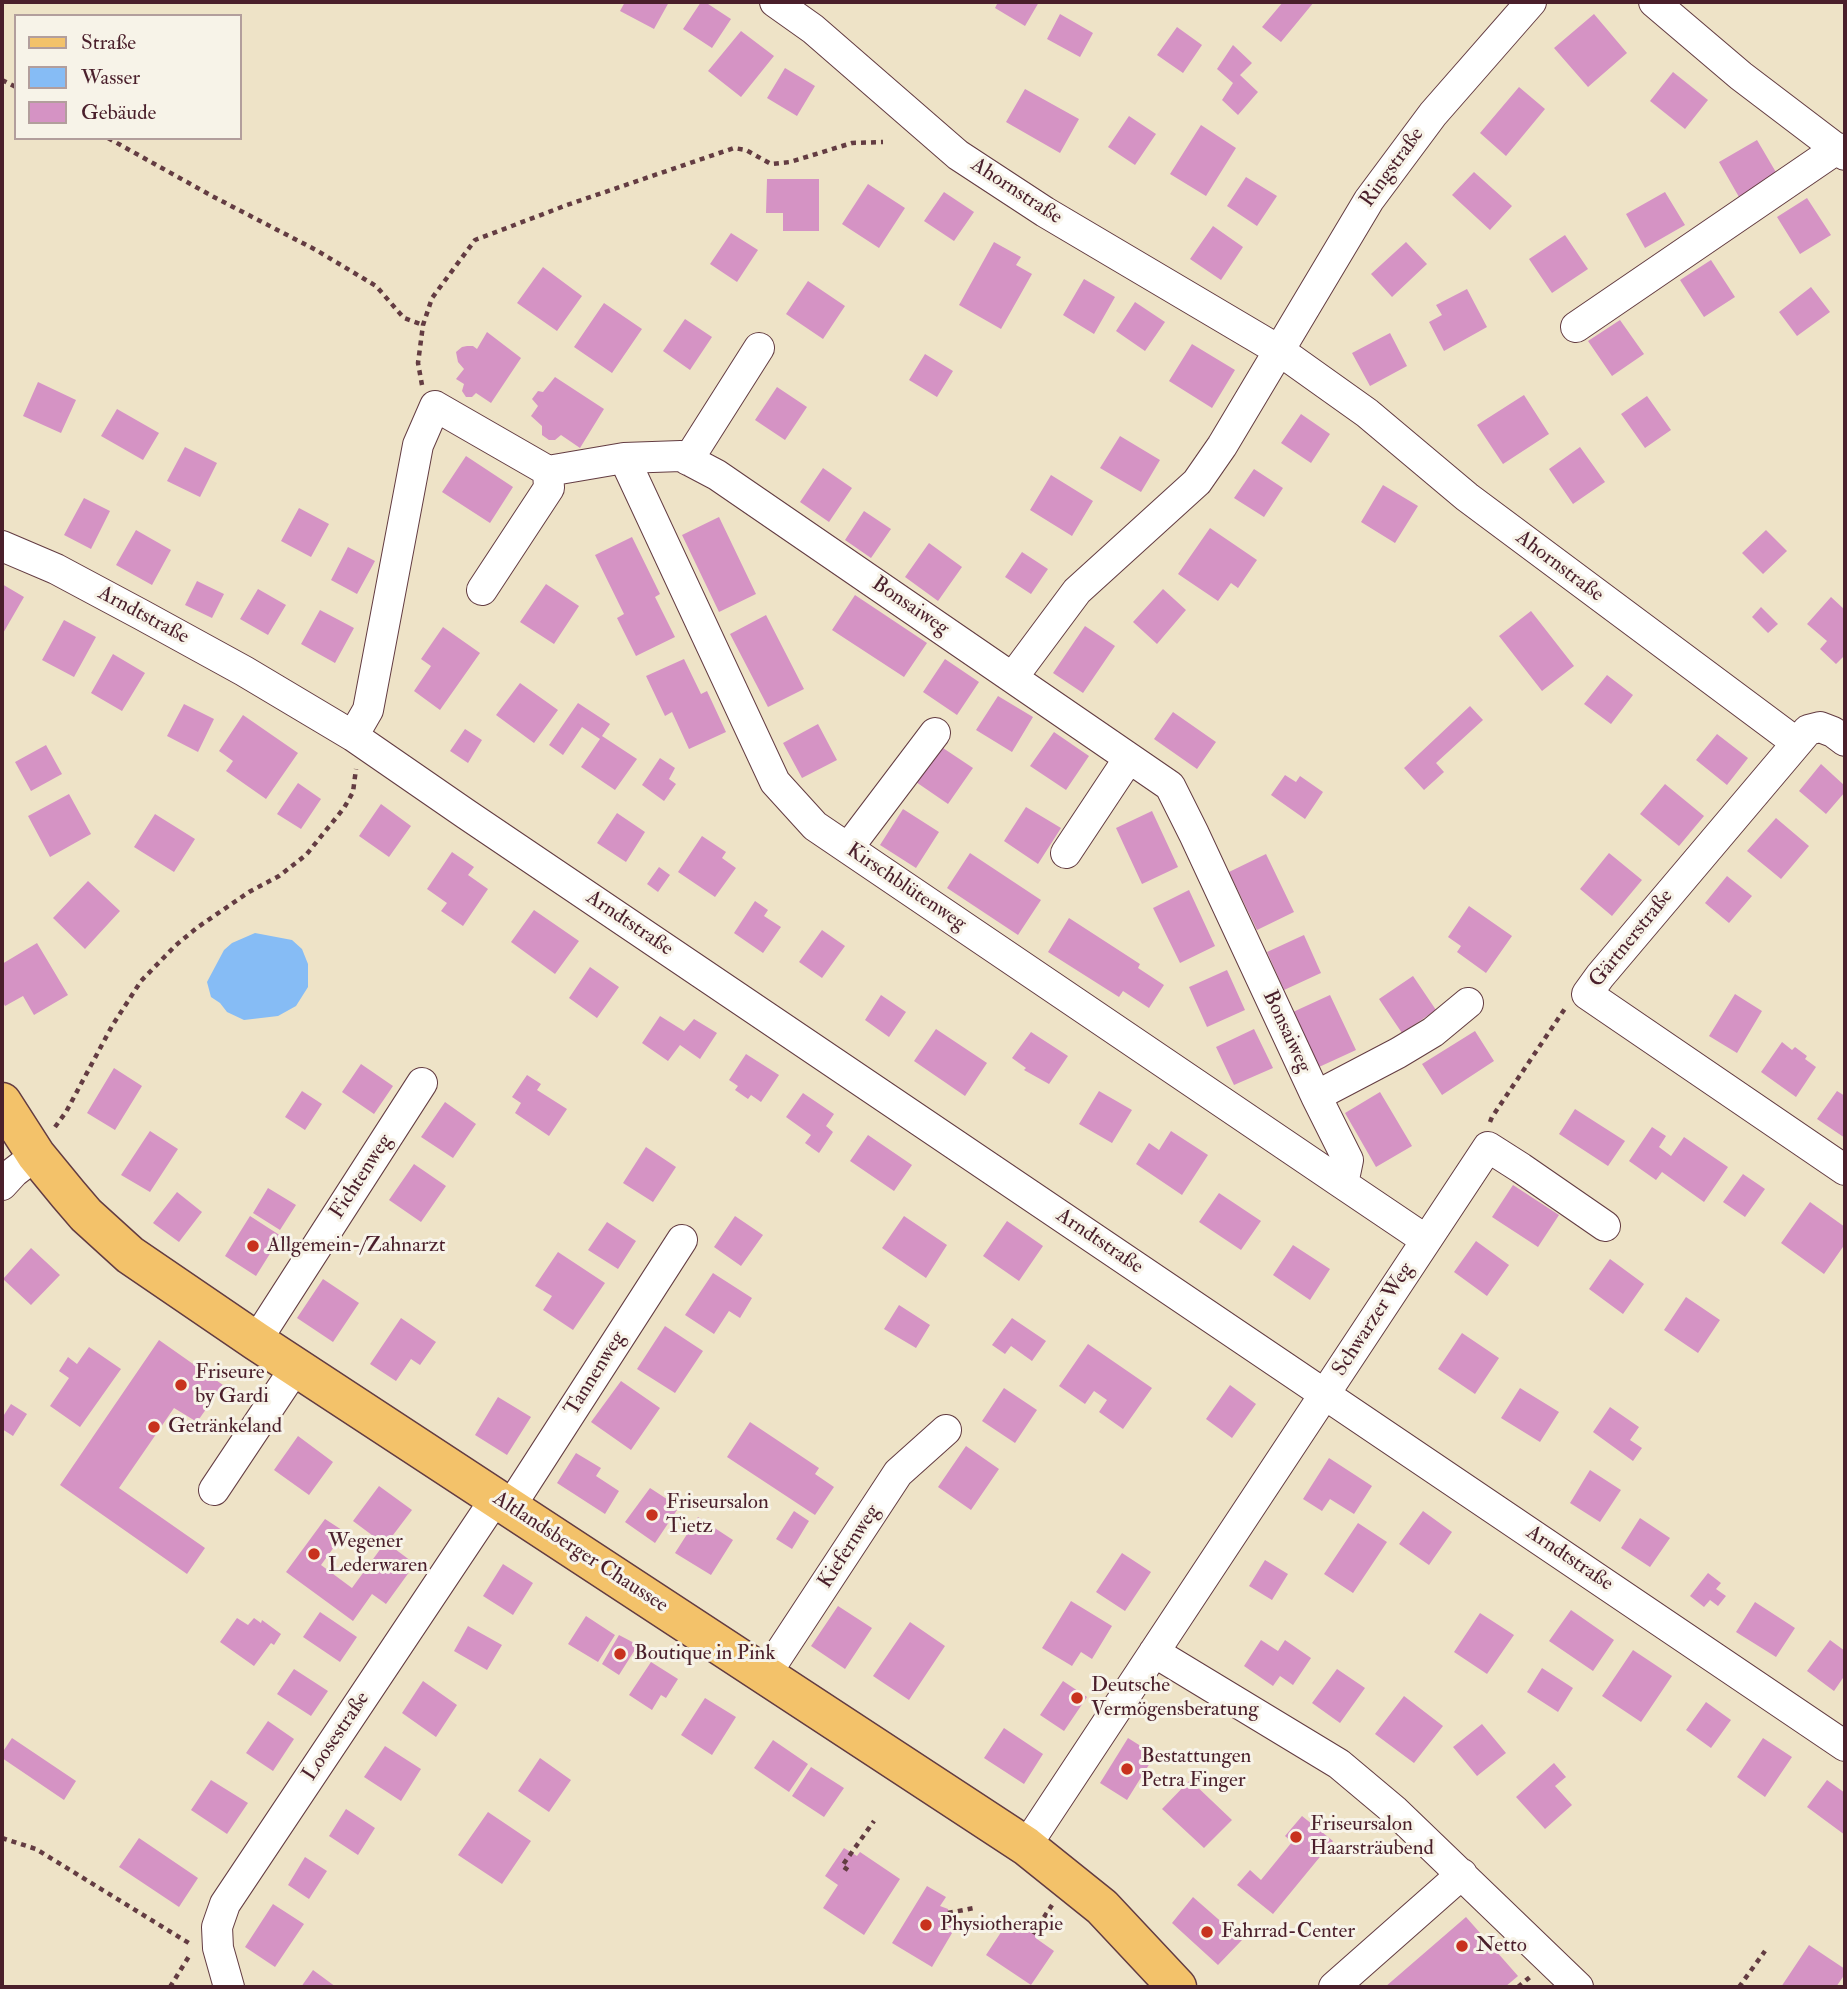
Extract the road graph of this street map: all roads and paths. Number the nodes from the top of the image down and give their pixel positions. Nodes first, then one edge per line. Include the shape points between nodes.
1 (775, 2) edge
2 (1531, 2) edge
3 (1654, 2) edge
4 (112, 140) edge
5 (883, 142) dead end
6 (1842, 152) edge
7 (423, 325) junction
8 (1576, 327) dead end
9 (760, 348) dead end
10 (1280, 351) junction
11 (435, 406) junction
12 (624, 457) junction
13 (688, 460) junction
14 (548, 471) junction
15 (2, 546) edge
16 (482, 590) dead end
17 (1013, 677) junction
18 (935, 733) dead end
19 (360, 741) junction
20 (1845, 741) edge
21 (1797, 743) junction
22 (1129, 758) junction
23 (848, 848) junction
24 (1066, 853) dead end
25 (1587, 994) junction
26 (1468, 1003) dead end
27 (422, 1083) dead end
28 (1316, 1096) junction
29 (2, 1102) edge
30 (44, 1143) junction
31 (1488, 1147) junction
32 (1845, 1170) edge
33 (1343, 1184) junction
34 (2, 1185) edge
35 (1605, 1226) dead end
36 (682, 1240) dead end
37 (1426, 1240) junction
38 (256, 1341) junction
39 (296, 1367) junction
40 (1325, 1394) junction
41 (946, 1430) dead end
42 (214, 1490) dead end
43 (503, 1503) junction
44 (1154, 1652) junction
45 (766, 1674) junction
46 (1845, 1746) edge
47 (874, 1822) dead end
48 (2, 1838) edge
49 (1026, 1846) junction
50 (848, 1870) dead end
51 (1462, 1874) junction
52 (1056, 1901) dead end
53 (974, 1908) dead end
54 (948, 1913) dead end
55 (1033, 1934) dead end
56 (1765, 1951) dead end
57 (170, 1987) edge
58 (229, 1987) edge
59 (1177, 1987) edge
60 (1334, 1987) edge
61 (1577, 1987) edge
62 (1739, 1987) edge

1 - 10 street, Ahornstraße via 813,29 958,155 1035,206
2 - 10 street, Ringstraße via 1433,114 1368,200
3 - 6 street via 1741,76
4 - 7 path via 316,250 376,286 404,318
5 - 7 path via 852,143 771,164 734,148 475,240 432,298
6 - 8 street
7 - 11 path via 418,363 422,388
9 - 13 street
10 - 17 street via 1197,482 1077,591
10 - 21 street, Ahornstraße via 1367,413 1554,564
11 - 14 street
11 - 19 street via 418,445
12 - 13 street, Bonsaiweg via 681,456
12 - 14 street, Bonsaiweg
12 - 23 street, Kirschblütenweg via 775,782 814,826
13 - 17 street, Bonsaiweg via 717,475
14 - 16 street via 549,488
15 - 19 street, Arndtstraße via 142,615
17 - 22 street, Bonsaiweg
18 - 23 street
19 - 30 path via 353,792 344,808 306,855 198,927 141,981
19 - 40 street, Arndtstraße
20 - 21 street via 1820,727 1808,730
21 - 25 street, Gärtnerstraße
22 - 24 street
22 - 28 street, Bonsaiweg via 1170,786
23 - 33 street, Kirschblütenweg
25 - 31 path via 1574,996 1492,1117
25 - 32 street, Gärtnerstraße
26 - 28 street, Bonsaiweg via 1433,1032
27 - 38 street, Fichtenweg
28 - 33 street, Bonsaiweg via 1348,1160
29 - 30 main road, Altlandsberger Chaussee
30 - 34 street
30 - 38 main road, Altlandsberger Chaussee via 86,1215 130,1255
31 - 35 street
31 - 37 street, Schwarzer Weg
33 - 37 street
36 - 43 street, Tannenweg
37 - 40 street, Schwarzer Weg
38 - 39 main road, Altlandsberger Chaussee
39 - 42 street
39 - 43 main road, Altlandsberger Chaussee
40 - 44 street, Schwarzer Weg
40 - 46 street, Arndtstraße
41 - 45 street, Kiefernweg via 898,1473
43 - 45 main road, Altlandsberger Chaussee
43 - 58 street, Loosestraße via 225,1903 218,1948
44 - 49 street, Schwarzer Weg
44 - 51 street via 1339,1764
45 - 49 main road, Altlandsberger Chaussee
47 - 50 path via 842,1866
48 - 57 path via 36,1849 195,1947
49 - 59 main road, Altlandsberger Chaussee via 1102,1907
51 - 60 street
51 - 61 street
52 - 55 path
53 - 54 path
56 - 62 path

